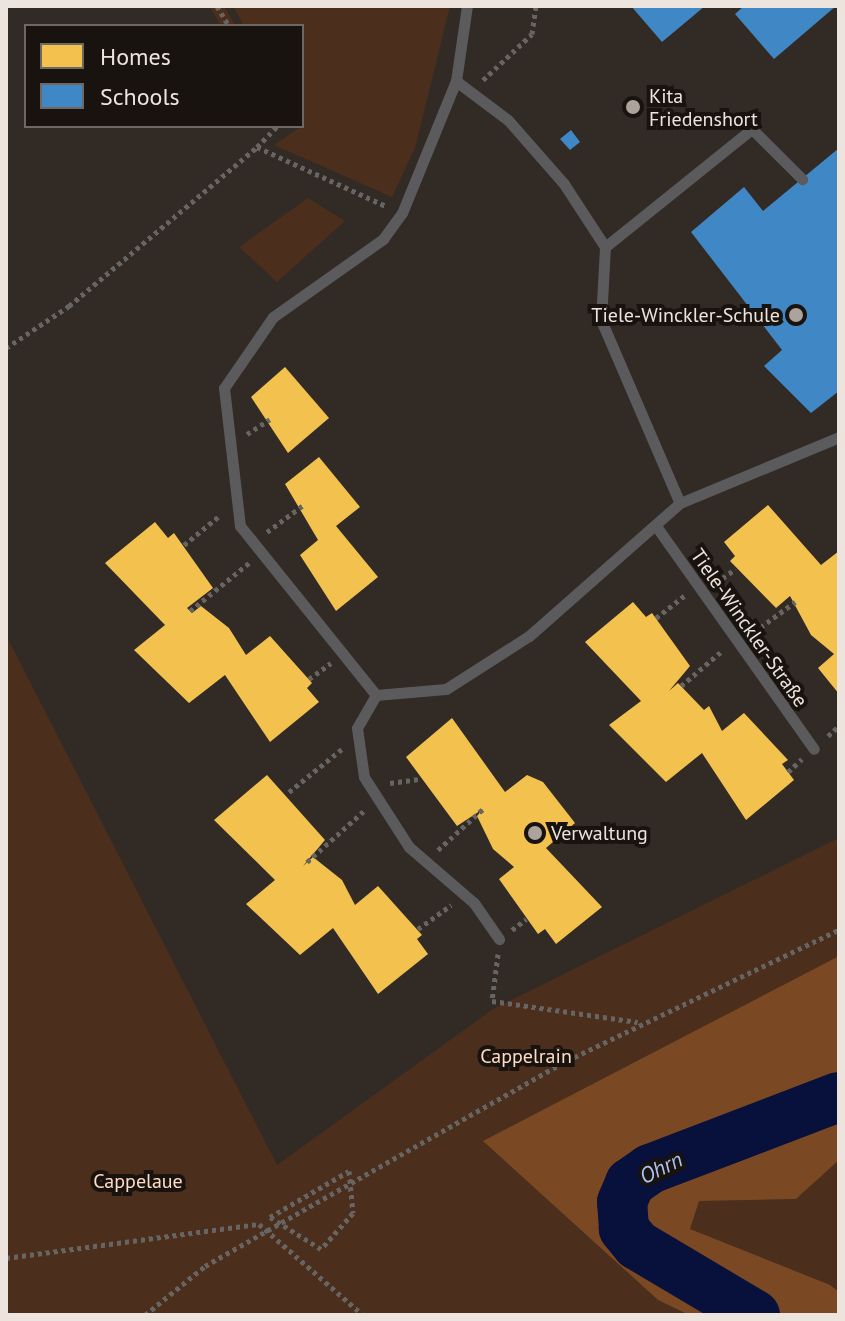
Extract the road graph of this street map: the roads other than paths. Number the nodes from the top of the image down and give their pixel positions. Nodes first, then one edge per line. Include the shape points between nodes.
1 (467, 6) edge
2 (456, 81) junction
3 (802, 179) dead end
4 (605, 247) junction
5 (839, 437) edge
6 (680, 503) junction
7 (656, 526) junction
8 (376, 695) junction
9 (814, 749) dead end
10 (499, 939) road end

1 - 2 lane
2 - 4 lane via 508,120 564,184
2 - 8 lane via 402,213 383,239 273,317 224,388 236,503 252,543
3 - 4 lane via 752,129
4 - 6 lane via 601,320
5 - 6 lane
6 - 7 lane
7 - 8 lane via 529,636 446,689
7 - 9 lane, Tiele-Winckler-Straße
8 - 10 lane via 358,736 370,786 426,861 465,895

